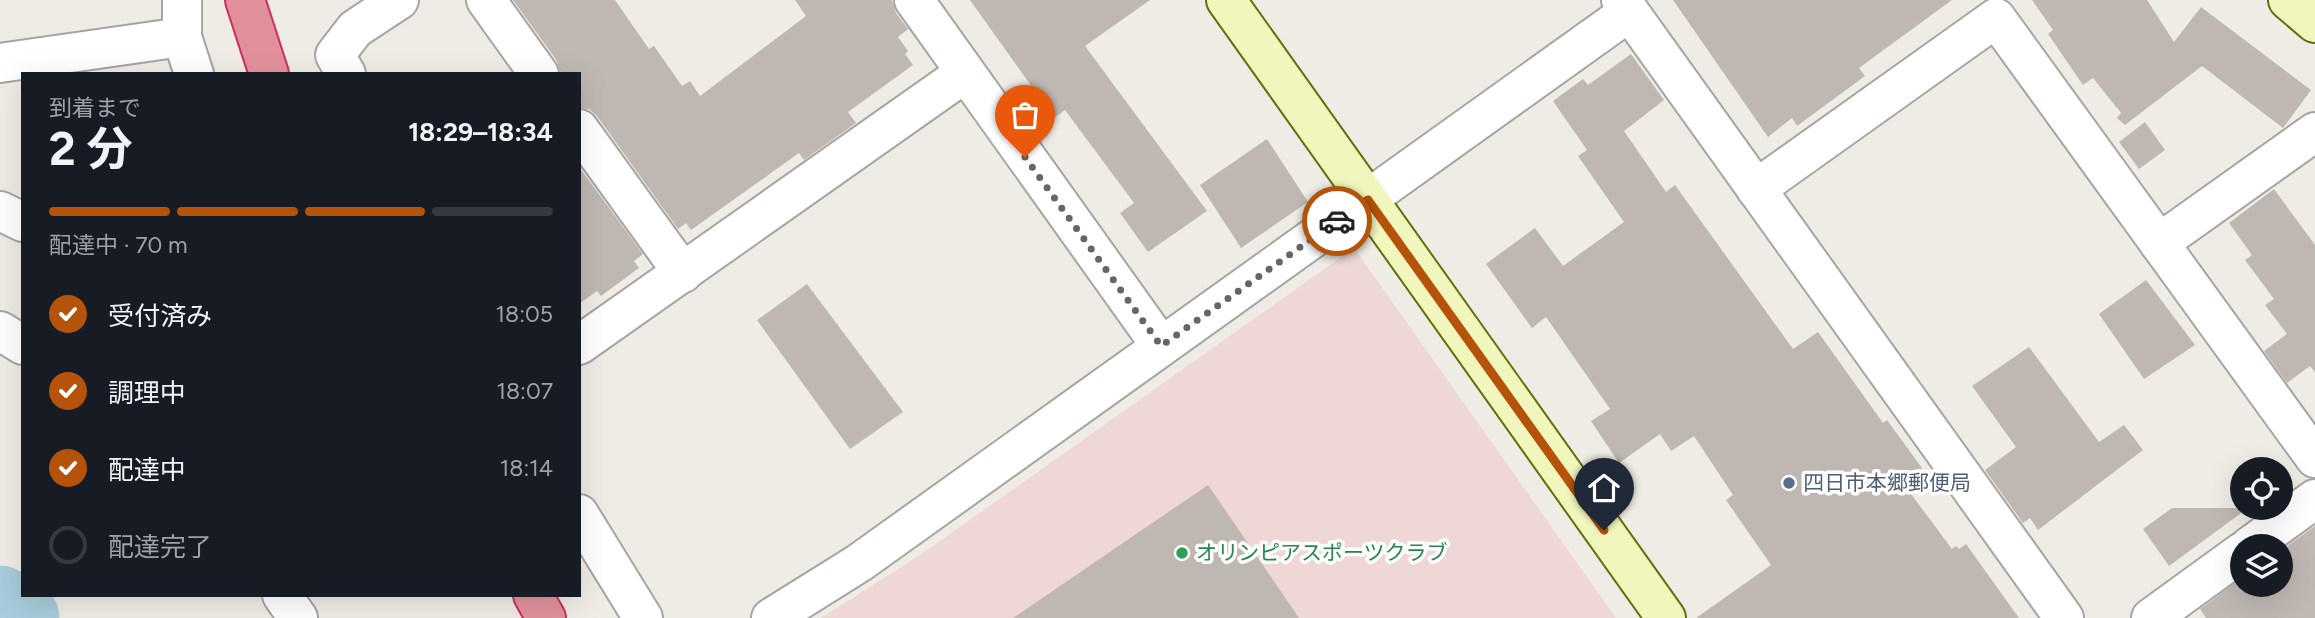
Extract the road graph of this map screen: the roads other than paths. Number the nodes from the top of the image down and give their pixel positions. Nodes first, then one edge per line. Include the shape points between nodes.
1 (244, 0) edge
2 (399, 0) edge
3 (486, 0) edge
4 (914, 0) edge
5 (1226, 0) edge
6 (2288, 0) edge
7 (1625, 6) edge
8 (182, 18) edge
9 (2315, 23) edge
10 (0, 63) edge
11 (194, 72) edge
12 (268, 72) edge
13 (345, 72) edge
14 (538, 72) edge
15 (965, 73) junction
16 (581, 132) edge
17 (2315, 132) edge
18 (1756, 189) junction
19 (1368, 200) junction
20 (0, 211) edge
21 (21, 221) edge
22 (2159, 243) junction
23 (683, 273) junction
24 (0, 331) edge
25 (21, 344) edge
26 (581, 344) edge
27 (1161, 346) junction
28 (2315, 458) edge
29 (2315, 499) edge
30 (581, 517) edge
31 (2267, 534) edge
32 (2230, 561) edge
33 (283, 597) edge
34 (534, 597) edge
35 (298, 618) edge
36 (546, 618) edge
37 (643, 618) edge
38 (771, 618) edge
39 (1667, 618) edge
40 (2064, 618) edge
41 (2151, 618) edge

1 - 12 highway
2 - 13 street via 355,29 335,55
3 - 14 street
4 - 15 street
5 - 19 street
6 - 9 street
7 - 18 street
7 - 19 street
8 - 10 street
8 - 11 street
15 - 23 street
15 - 27 street
16 - 23 street
17 - 22 street
18 - 22 street via 1996,18
18 - 40 street
19 - 27 street
19 - 39 street
20 - 21 street
22 - 28 street
23 - 26 street
24 - 25 street
27 - 38 street via 859,563
29 - 31 street
30 - 37 street
32 - 41 street
33 - 35 street
34 - 36 highway

